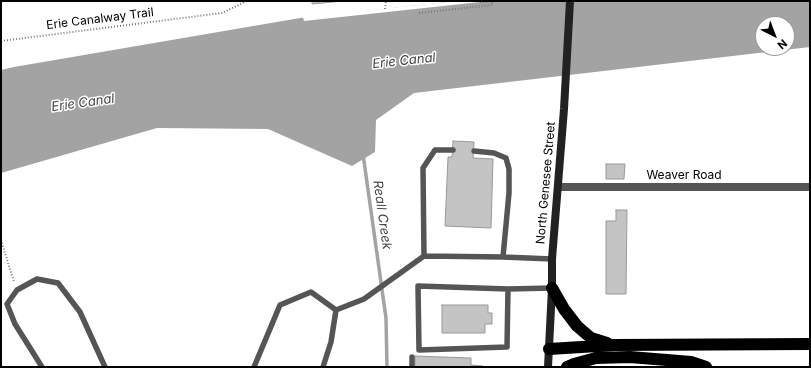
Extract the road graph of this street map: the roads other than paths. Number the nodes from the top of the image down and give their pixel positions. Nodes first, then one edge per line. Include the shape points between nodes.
1 (570, 1) edge
2 (452, 150) dead end
3 (474, 151) dead end
4 (810, 187) edge
5 (558, 188) junction
6 (424, 256) junction
7 (504, 257) junction
8 (552, 259) junction
9 (508, 288) junction
10 (552, 288) junction
11 (336, 310) junction
12 (810, 344) edge
13 (614, 346) junction
14 (549, 349) junction
15 (412, 357) dead end
16 (42, 367) edge
17 (105, 367) edge
18 (254, 367) edge
19 (323, 367) edge
20 (412, 367) edge
21 (548, 367) edge
22 (567, 367) edge
23 (706, 367) edge

1 - 5 main road, North Genesee Street
2 - 6 lane via 435,150 424,168
3 - 7 lane via 494,153 506,158 509,193
4 - 5 street, Weaver Road
5 - 8 main road, North Genesee Street
6 - 7 lane
6 - 11 lane via 364,299
7 - 8 lane
8 - 10 main road, North Genesee Street
9 - 9 lane via 418,286 419,350 507,347
9 - 10 lane
10 - 13 highway via 577,326 591,338
10 - 14 main road, North Genesee Street
11 - 18 lane via 311,292 280,304
11 - 19 lane via 331,342
12 - 13 highway
13 - 14 highway
14 - 21 main road, North Genesee Street
15 - 20 lane
16 - 17 lane via 15,324 7,304 17,290 37,279 58,283 80,312
22 - 23 highway via 596,358 630,357 691,362

